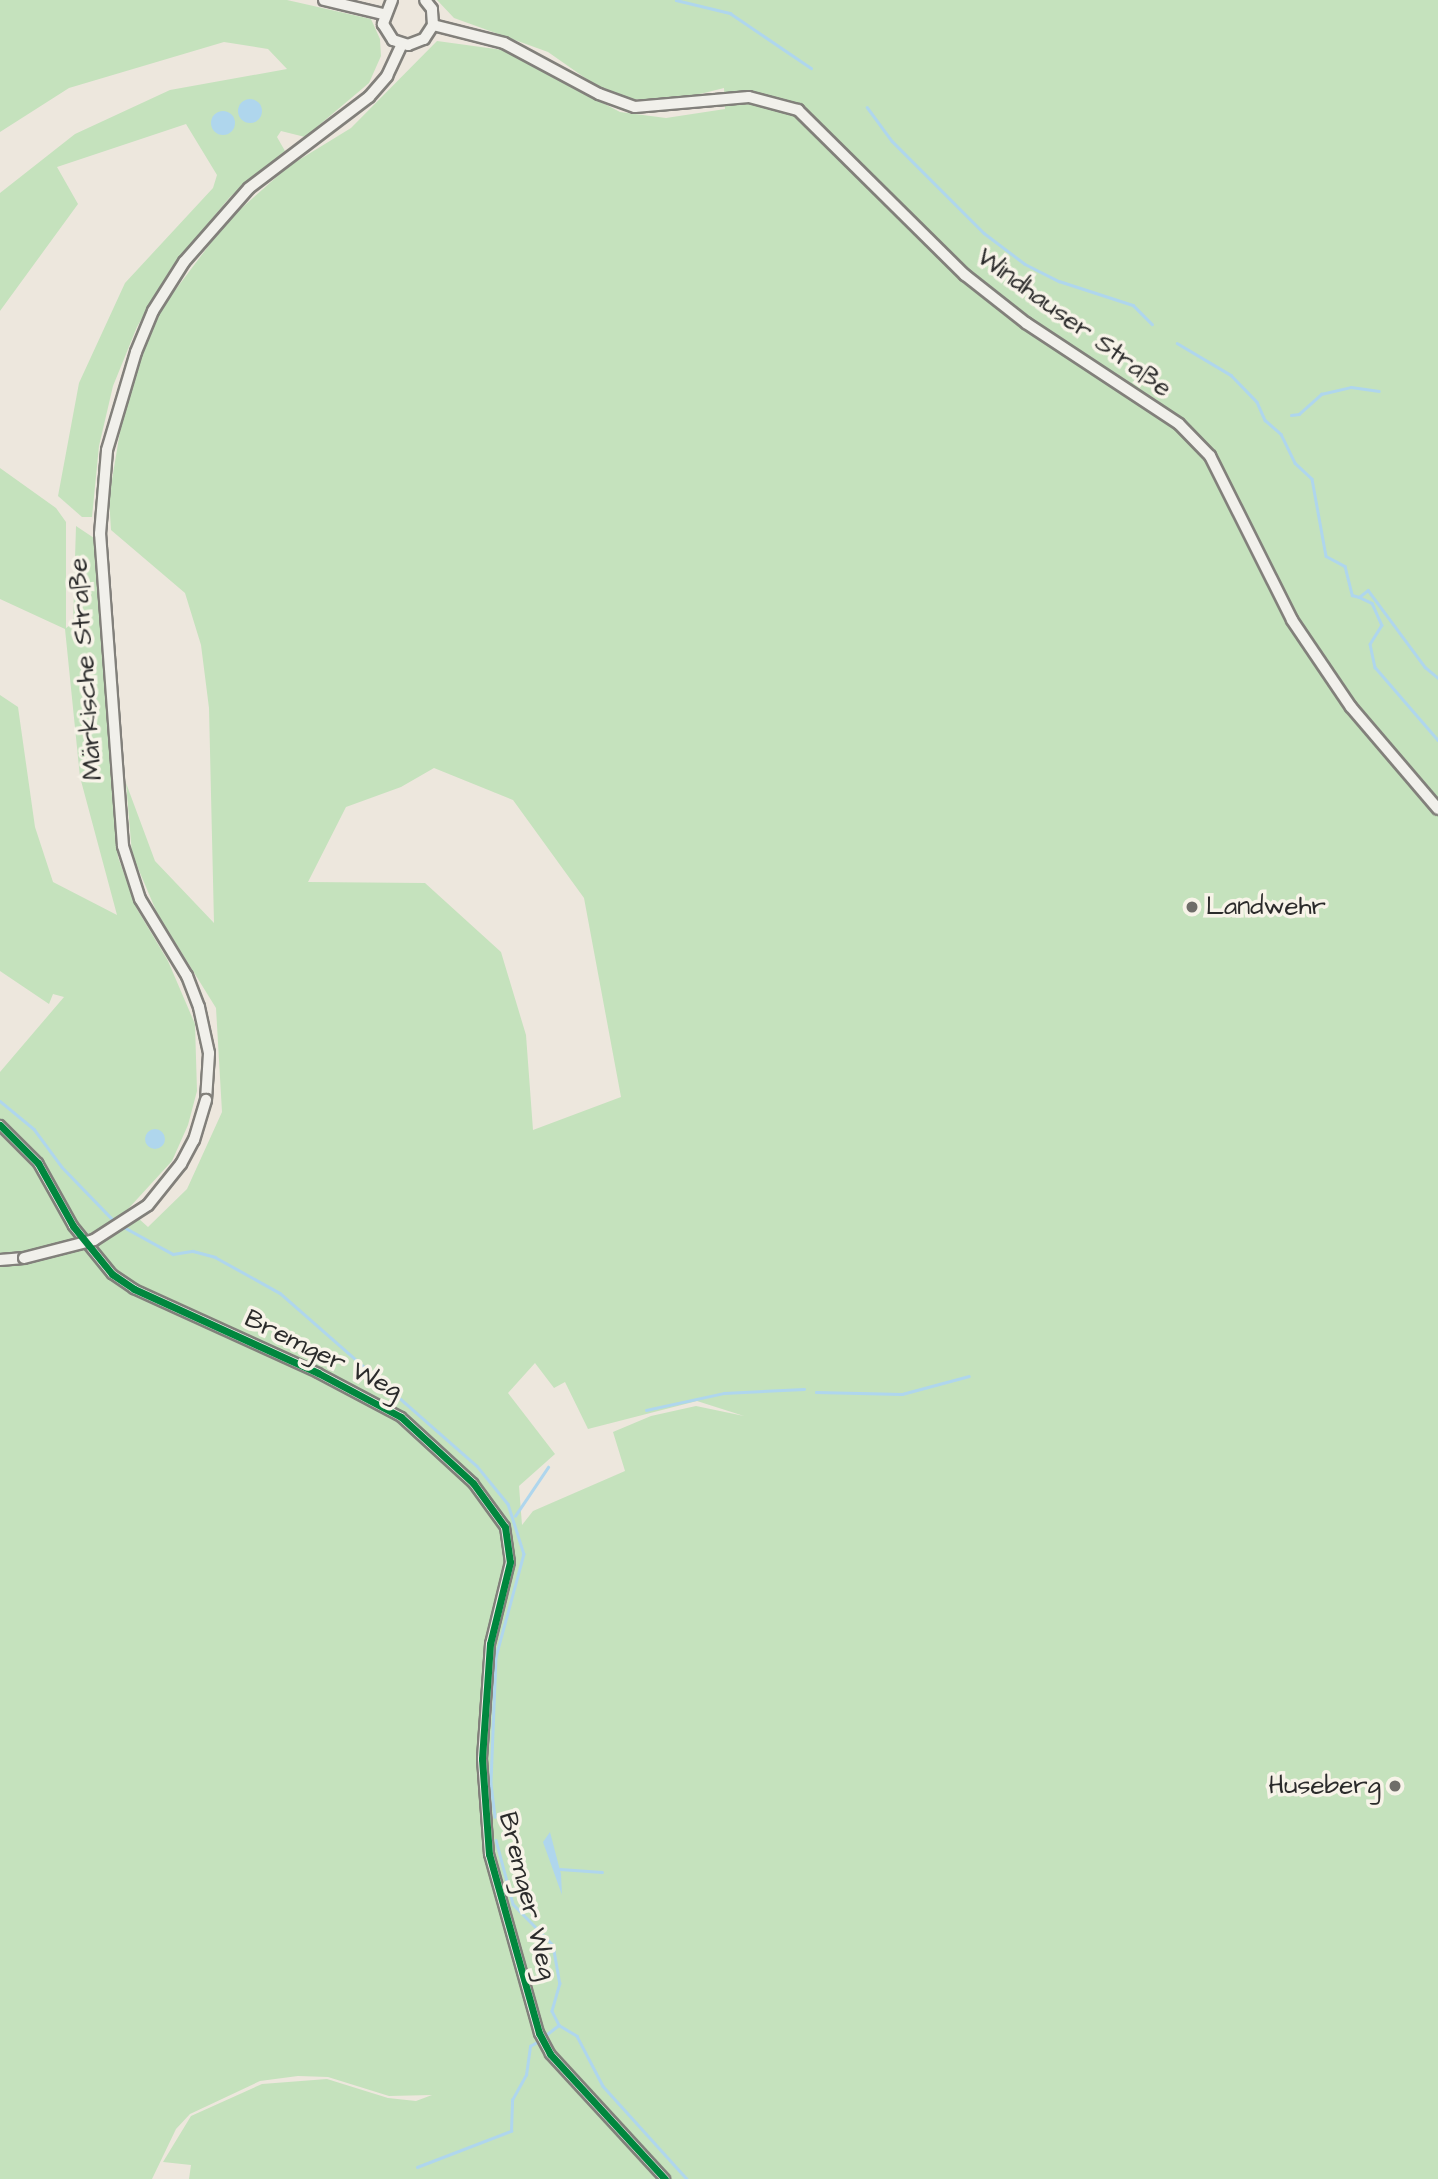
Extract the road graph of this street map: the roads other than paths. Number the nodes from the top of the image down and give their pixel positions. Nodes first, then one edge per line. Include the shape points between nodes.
1 (324, 0) edge
2 (391, 0) edge
3 (425, 0) edge
4 (383, 14) junction
5 (433, 25) junction
6 (402, 44) junction
7 (1438, 809) edge
8 (0, 1125) edge
9 (0, 1260) edge
10 (665, 2179) edge

1 - 4 main road
2 - 4 main road
3 - 5 main road via 432,9
4 - 6 main road via 387,33
5 - 6 main road via 424,39
5 - 7 main road, Windhauser Straße via 504,43 599,94 635,107 750,97 798,110 965,275 1027,323 1179,424 1210,456 1292,620 1352,707
6 - 9 main road, Märkische Straße, bridge via 387,76 369,97 249,188 184,262 153,311 136,352 107,450 100,534 123,846 140,899 199,1007 209,1053 206,1100 188,1152 148,1205 94,1240
8 - 10 street, Bremger Weg via 38,1163 73,1226 112,1274 134,1289 318,1373 401,1417 473,1483 505,1527 510,1562 491,1644 482,1759 489,1854 539,2034 550,2054

